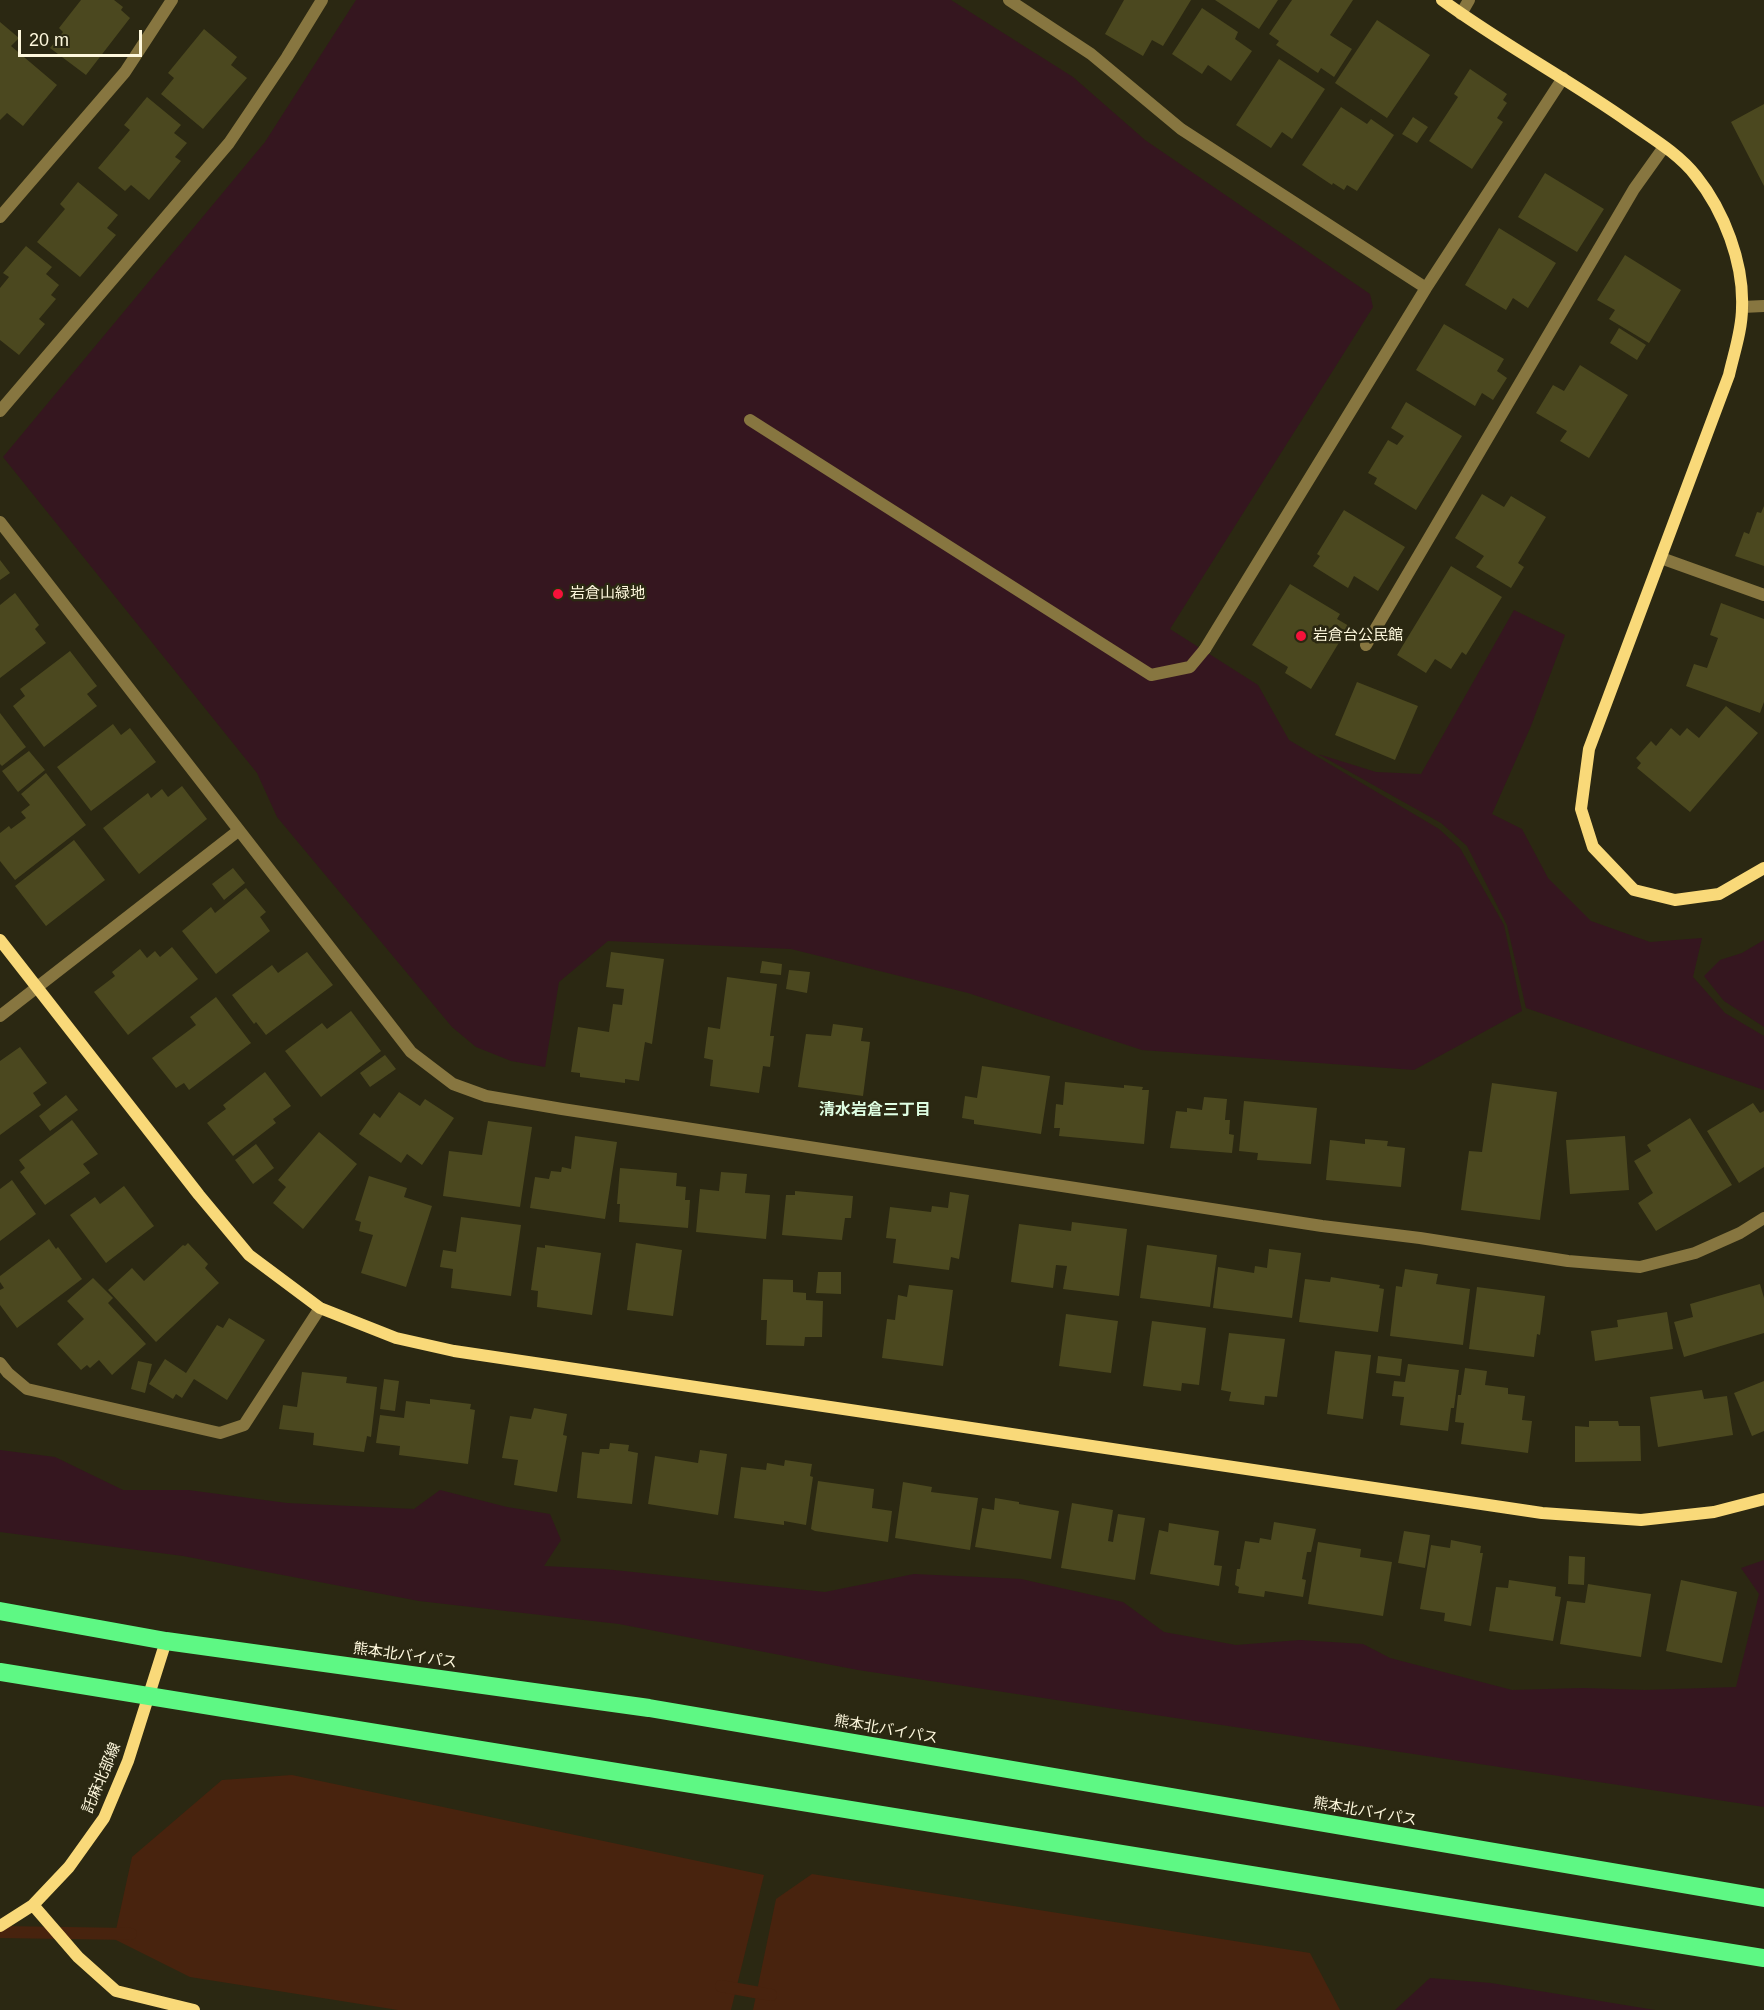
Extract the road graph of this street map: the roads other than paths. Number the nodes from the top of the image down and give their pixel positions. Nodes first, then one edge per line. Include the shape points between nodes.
1 (172, 0) edge
2 (322, 0) edge
3 (1009, 0) edge
4 (1442, 0) edge
5 (1469, 0) edge
6 (1461, 14) junction
7 (1563, 78) junction
8 (1664, 147) junction
9 (0, 217) edge
10 (1426, 288) junction
11 (1764, 306) edge
12 (1742, 307) junction
13 (0, 411) edge
14 (750, 420) dead end
15 (0, 522) edge
16 (1661, 558) junction
17 (1764, 595) edge
18 (1366, 645) dead end
19 (238, 831) junction
20 (1764, 868) edge
21 (0, 940) edge
22 (36, 988) junction
23 (0, 1016) edge
24 (1764, 1218) edge
25 (320, 1308) junction
26 (0, 1363) edge
27 (1764, 1499) edge
28 (0, 1611) edge
29 (166, 1641) junction
30 (0, 1672) edge
31 (148, 1696) junction
32 (1764, 1898) edge
33 (33, 1905) junction
34 (0, 1926) edge
35 (1764, 1958) edge
36 (194, 2010) edge

1 - 9 street via 125,72
2 - 13 street via 229,143
3 - 10 street via 1091,54 1181,129
4 - 6 street
5 - 6 street
6 - 7 street
7 - 8 street
7 - 10 street
8 - 12 street via 1696,176 1725,223 1739,270
8 - 18 street via 1634,189
10 - 14 street via 1204,649 1190,667 1151,675
11 - 12 street
12 - 16 street via 1729,375
15 - 19 street
16 - 17 street
16 - 20 street via 1589,748 1581,809 1593,847 1634,890 1675,900 1719,894
19 - 22 street
19 - 24 street via 411,1052 453,1084 486,1096 1568,1262 1640,1267 1695,1253
21 - 22 street
22 - 23 street
22 - 25 street via 249,1255
25 - 26 street via 244,1425 220,1433 27,1389
25 - 27 street via 396,1338 454,1351 1542,1513 1641,1520 1714,1512
28 - 29 highway, 熊本北バイパス
29 - 31 street, 託麻北部線
29 - 32 highway, 熊本北バイパス via 649,1708
30 - 31 highway
31 - 33 street, 託麻北部線 via 128,1761 104,1818 69,1867
31 - 35 highway
33 - 34 street, 託麻北部線
33 - 36 street via 78,1957 116,1991

